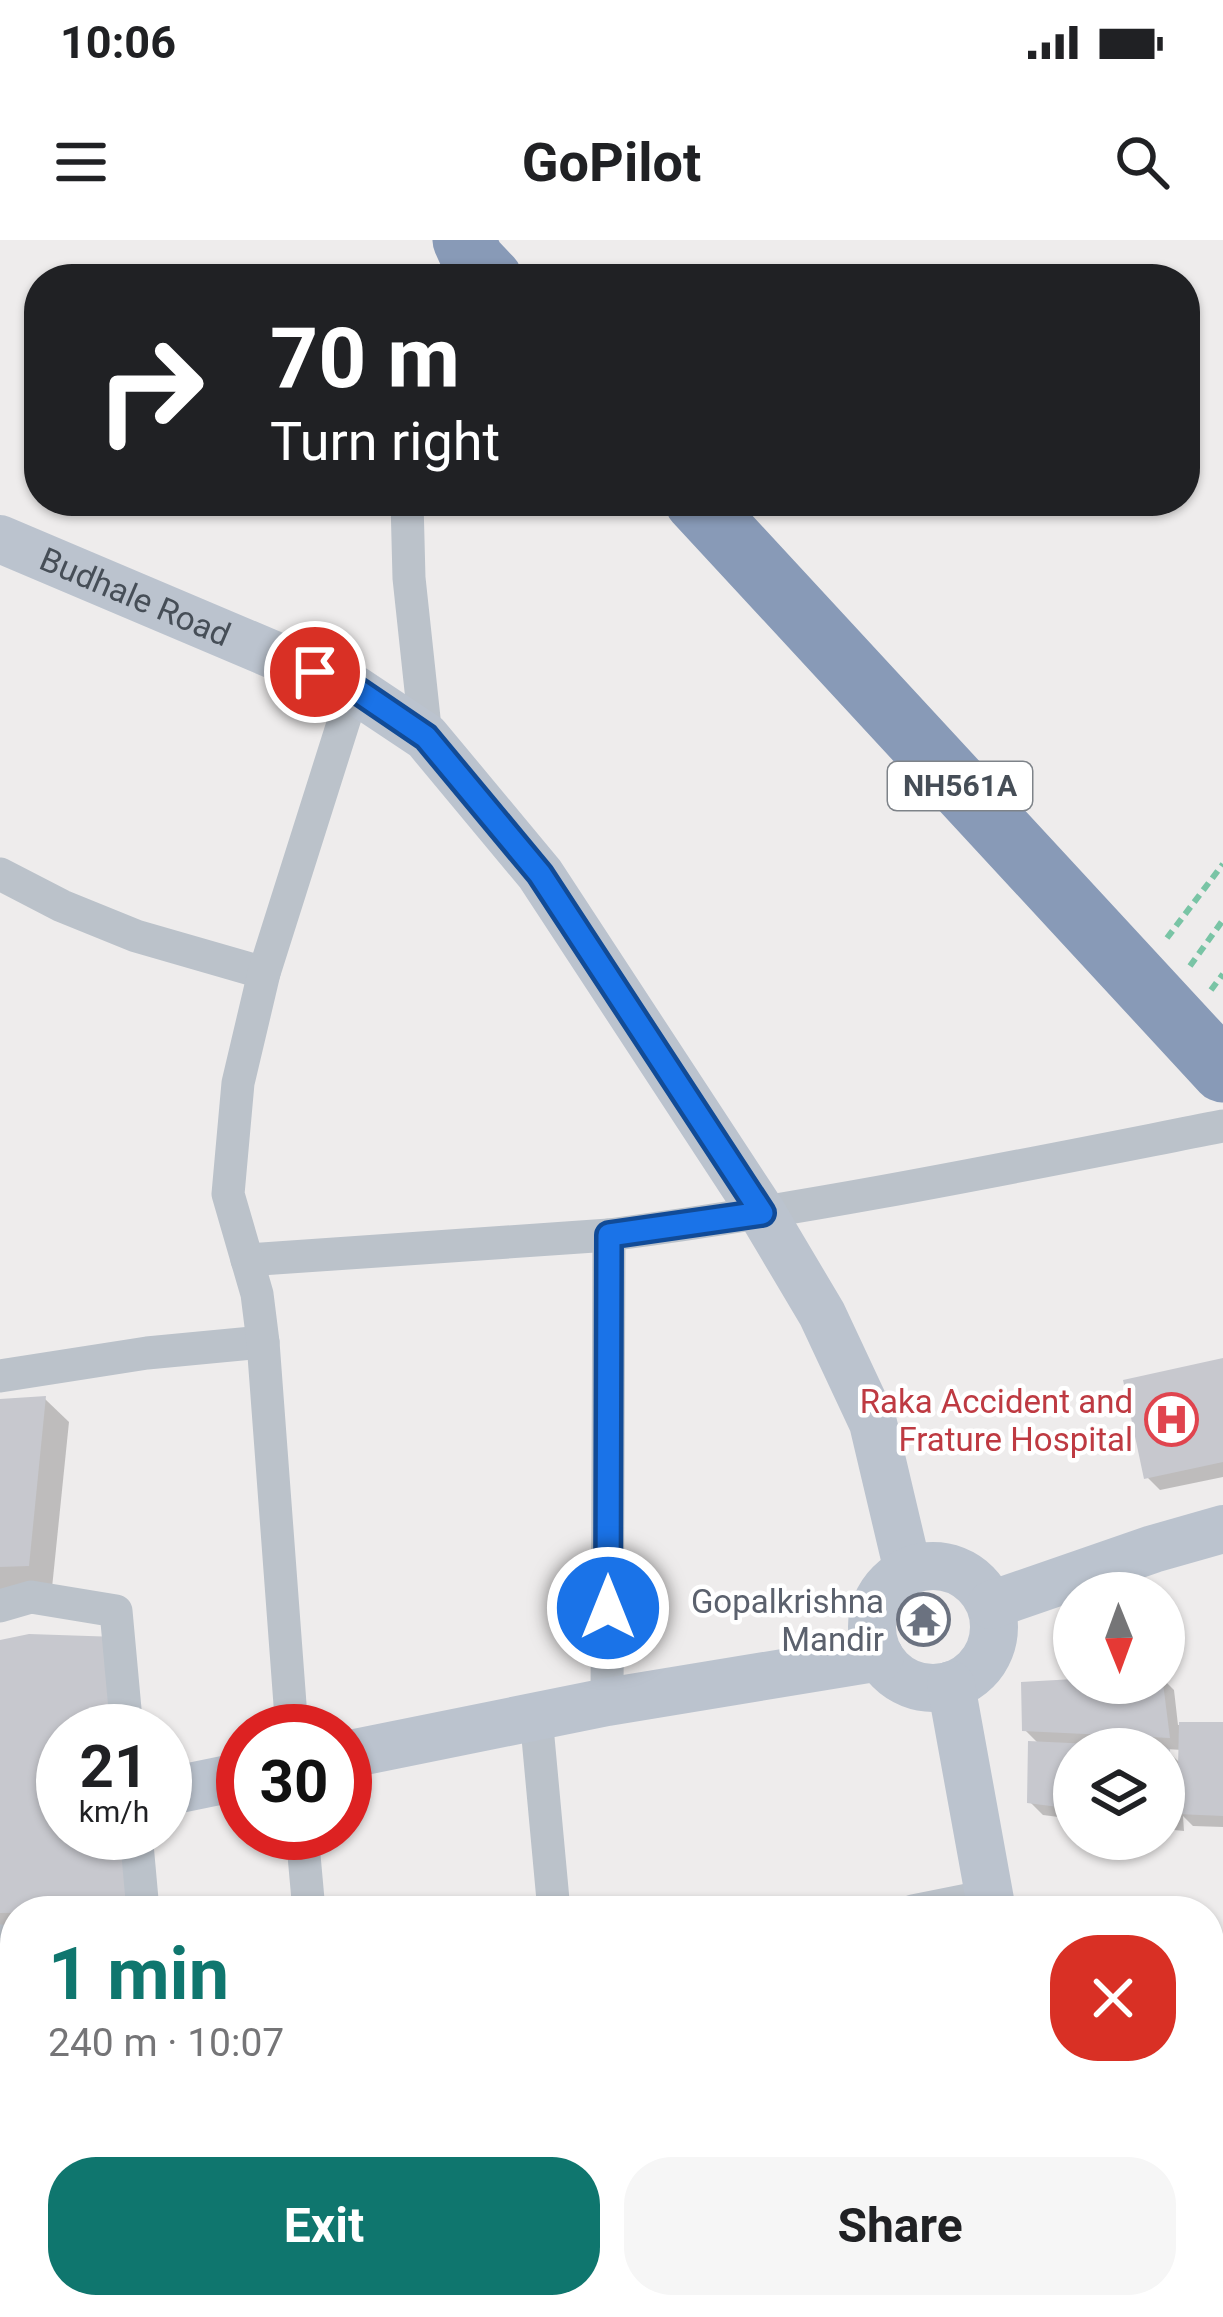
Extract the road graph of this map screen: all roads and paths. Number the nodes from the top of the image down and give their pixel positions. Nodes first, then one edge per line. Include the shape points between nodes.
1 (407, 516) edge
2 (710, 516) edge
3 (0, 539) edge
4 (354, 688) junction
5 (426, 737) junction
6 (1223, 864) edge
7 (0, 874) edge
8 (1223, 920) edge
9 (1157, 951) dead end
10 (1188, 968) dead end
11 (264, 973) junction
12 (1223, 1071) edge
13 (1223, 1126) edge
14 (762, 1213) junction
15 (609, 1235) junction
16 (247, 1261) junction
17 (262, 1342) junction
18 (0, 1376) edge
19 (1223, 1529) edge
20 (908, 1571) junction
21 (991, 1605) junction
22 (0, 1606) edge
23 (880, 1657) junction
24 (951, 1685) junction
25 (608, 1702) junction
26 (125, 1704) edge
27 (290, 1704) edge
28 (536, 1716) junction
29 (372, 1749) edge
30 (138, 1860) edge
31 (304, 1860) edge
32 (142, 1896) edge
33 (308, 1896) edge
34 (553, 1896) edge
35 (989, 1896) edge

1 - 5 street
2 - 12 highway, NH561A
3 - 4 street, Budhale Road
4 - 5 street, Budhale Road
4 - 11 street
5 - 14 street, Budhale Road via 540,874
6 - 9 path
7 - 11 street via 136,936
8 - 10 path
11 - 16 street via 238,1083 228,1194
13 - 14 street
14 - 15 street
14 - 20 street, Budhale Road via 873,1423
15 - 16 street
15 - 25 street
16 - 17 street
17 - 18 street
17 - 27 street
19 - 21 street
20 - 21 street via 928,1565 966,1574
20 - 23 street via 891,1582 872,1618
21 - 24 street via 992,1644 970,1677
22 - 26 street via 31,1597 116,1611
23 - 24 street via 911,1684
23 - 25 street
24 - 35 street
25 - 28 street
28 - 29 street
28 - 34 street
30 - 32 street
31 - 33 street

